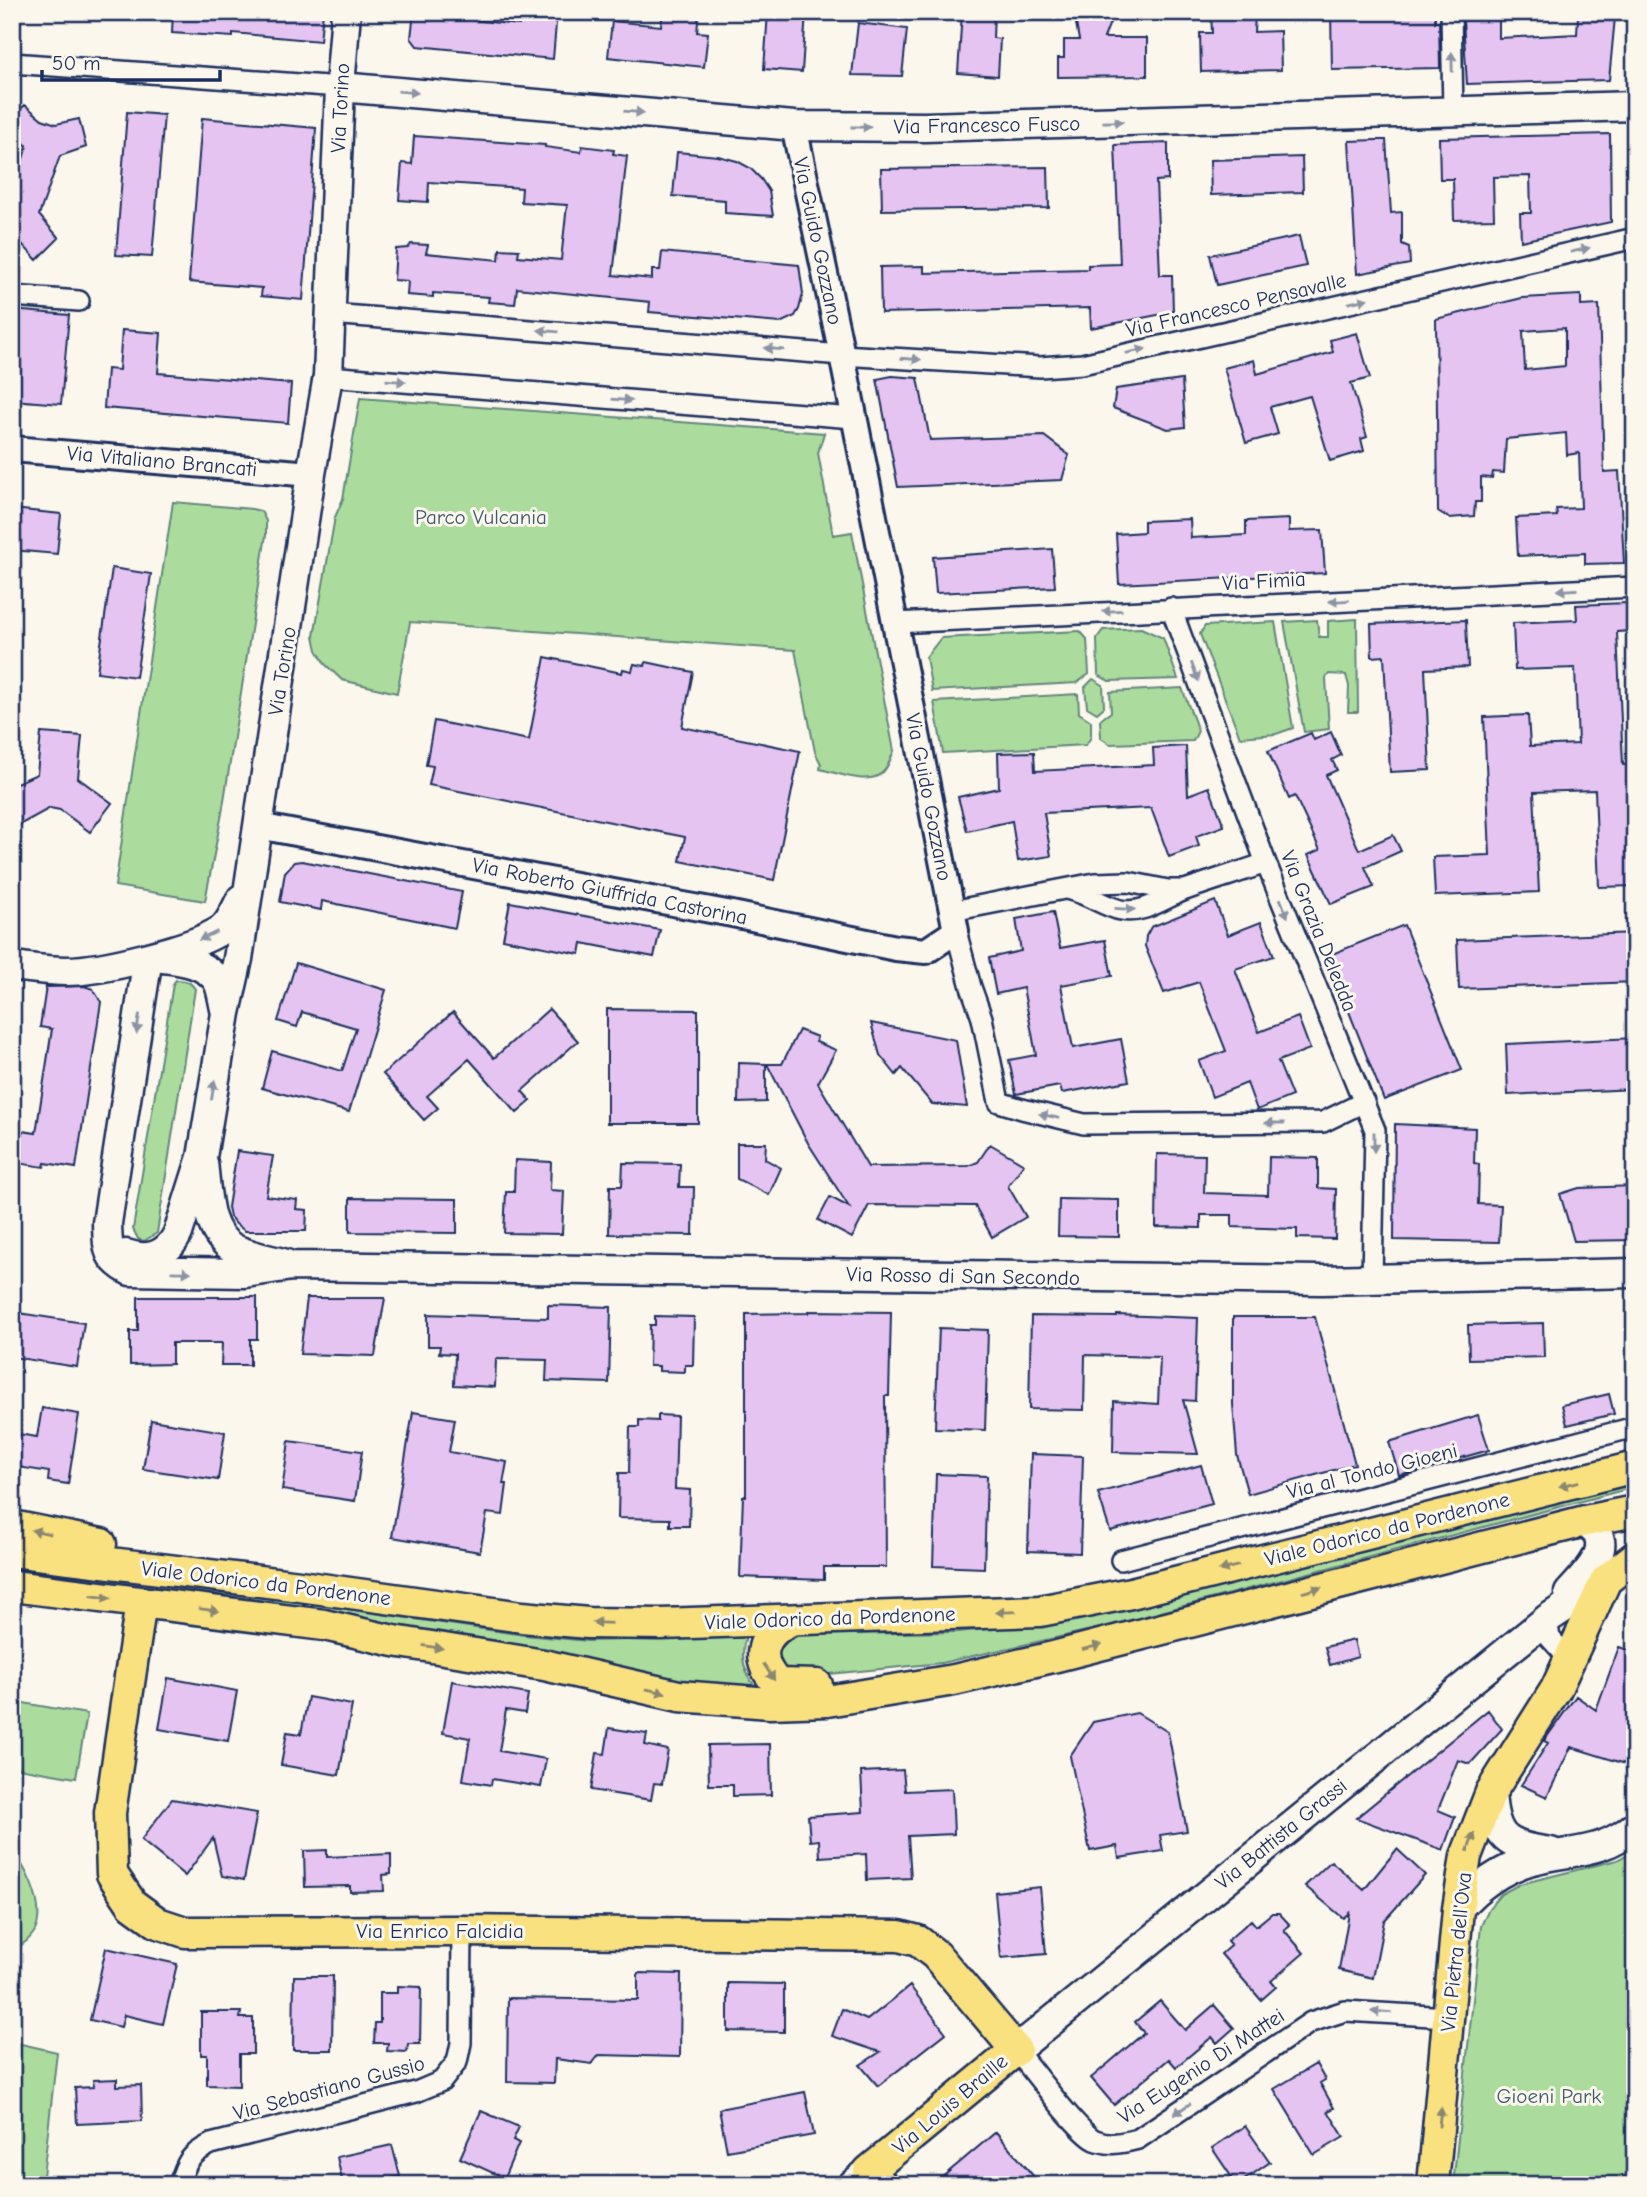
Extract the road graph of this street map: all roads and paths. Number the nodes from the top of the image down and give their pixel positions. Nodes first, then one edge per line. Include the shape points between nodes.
1 (346, 12) edge
2 (1451, 12) edge
3 (12, 63) edge
4 (340, 87) junction
5 (1635, 106) edge
6 (1453, 111) junction
7 (794, 126) junction
8 (1635, 238) edge
9 (12, 296) edge
10 (79, 302) dead end
11 (331, 314) junction
12 (842, 355) junction
13 (328, 376) junction
14 (853, 418) junction
15 (12, 449) edge
16 (311, 474) junction
17 (1635, 587) edge
18 (1171, 608) junction
19 (895, 623) junction
20 (258, 826) junction
21 (1266, 863) junction
22 (247, 888) junction
23 (1067, 889) junction
24 (1184, 890) junction
25 (954, 921) junction
26 (148, 957) junction
27 (12, 966) edge
28 (226, 1013) junction
29 (1363, 1102) junction
30 (202, 1157) junction
31 (107, 1235) junction
32 (292, 1266) junction
33 (1635, 1273) edge
34 (1372, 1279) junction
35 (1635, 1427) edge
36 (1635, 1467) edge
37 (1635, 1511) edge
38 (1585, 1521) junction
39 (12, 1526) edge
40 (12, 1551) edge
41 (1635, 1557) edge
42 (1121, 1560) dead end
43 (1606, 1580) junction
44 (12, 1586) edge
45 (300, 1586) junction
46 (141, 1602) junction
47 (1547, 1619) junction
48 (792, 1620) junction
49 (1570, 1660) junction
50 (954, 1680) junction
51 (1491, 1792) junction
52 (1635, 1826) edge
53 (1568, 1855) junction
54 (1458, 1909) junction
55 (463, 1930) junction
56 (1449, 2017) junction
57 (1016, 2050) junction
58 (867, 2180) edge
59 (179, 2185) edge
60 (1433, 2185) edge

1 - 4 main road, Via Torino
6 -> 2 street
3 - 4 street
4 -> 7 main road, Via Francesco Fusco
4 - 11 main road, Via Torino
5 - 6 main road, Via Francesco Fusco
7 -> 6 main road, Via Francesco Fusco via 925,127
7 - 12 street, Via Guido Gozzano
12 -> 8 street, Via Francesco Pensavalle via 1040,367 1082,364
9 - 10 street
12 -> 11 street, Via Francesco Pensavalle
11 - 13 main road, Via Torino
12 - 14 street, Via Guido Gozzano
13 -> 14 street
13 - 16 main road, Via Torino
14 - 19 street, Via Guido Gozzano
15 - 16 street, Via Vitaliano Brancati
16 - 20 main road, Via Torino
17 -> 18 street, Via Fimia
18 -> 19 street, Via Fimia
18 -> 21 street, Via Grazia Deledda
19 - 25 street, Via Guido Gozzano
20 - 22 main road, Via Torino
20 - 25 street, Via Roberto Giuffrida Castorina via 896,948 926,951
21 - 24 street
21 -> 29 street, Via Grazia Deledda
22 -> 26 main road via 223,929
22 - 28 main road, Via Torino
23 - 24 street via 1114,882
23 -> 24 street via 1123,911 1148,907
23 - 25 street
29 -> 25 street, Via Guido Gozzano via 1323,1122 1084,1124 999,1102 982,1018
26 - 27 main road via 67,971
26 - 28 main road via 191,962 205,969 218,982
26 -> 31 main road
30 -> 28 main road, Via Torino
29 -> 34 street, Via Grazia Deledda via 1375,1130
30 - 31 main road, Via Torino via 173,1245 148,1258 135,1257 116,1248
30 - 32 main road via 212,1223 220,1238 233,1248
31 -> 32 main road via 115,1263 130,1271 245,1273
32 - 34 main road, Via Rosso di San Secondo
33 - 34 main road, Via Rosso di San Secondo
35 - 42 street, Via al Tondo Gioeni
36 -> 48 main road, Viale Odorico da Pordenone via 1131,1593 1040,1611
37 - 38 main road, Viale Odorico da Pordenone
38 - 47 main road via 1597,1534 1598,1555
50 -> 38 main road, Viale Odorico da Pordenone
45 -> 39 main road
40 - 45 main road, Viale Odorico da Pordenone
41 - 43 main road, Via Pietra dell'Ova
43 - 47 main road
43 - 49 main road, Via Pietra dell'Ova
44 -> 46 main road, Viale Odorico da Pordenone
48 -> 45 main road, Viale Odorico da Pordenone via 588,1623
46 -> 50 main road, Viale Odorico da Pordenone via 324,1625 725,1702 827,1701
46 - 55 main road, Via Enrico Falcidia via 110,1813 112,1874 132,1904 158,1923 185,1932
47 - 49 street via 1550,1638
47 - 57 main road, Via Battista Grassi
48 -> 50 main road via 780,1625 763,1649 762,1661 778,1684
49 - 51 main road, Via Pietra dell'Ova
51 - 53 main road via 1492,1811 1501,1833 1513,1845
54 -> 51 main road, Via Pietra dell'Ova via 1466,1856
52 - 53 main road via 1611,1843
53 - 54 main road via 1529,1861 1497,1874
54 - 56 main road, Via Pietra dell'Ova
55 - 57 main road, Via Enrico Falcidia via 899,1936 918,1941 936,1955
55 - 59 street, Via Sebastiano Gussio via 461,2043 457,2062 442,2081 416,2092 211,2144 194,2152
56 -> 57 street, Via Eugenio Di Mattei via 1345,2011 1311,2022 1138,2139 1115,2145 1094,2139 1079,2126
60 -> 56 main road, Via Pietra dell'Ova
57 - 58 main road, Via Louis Braille

